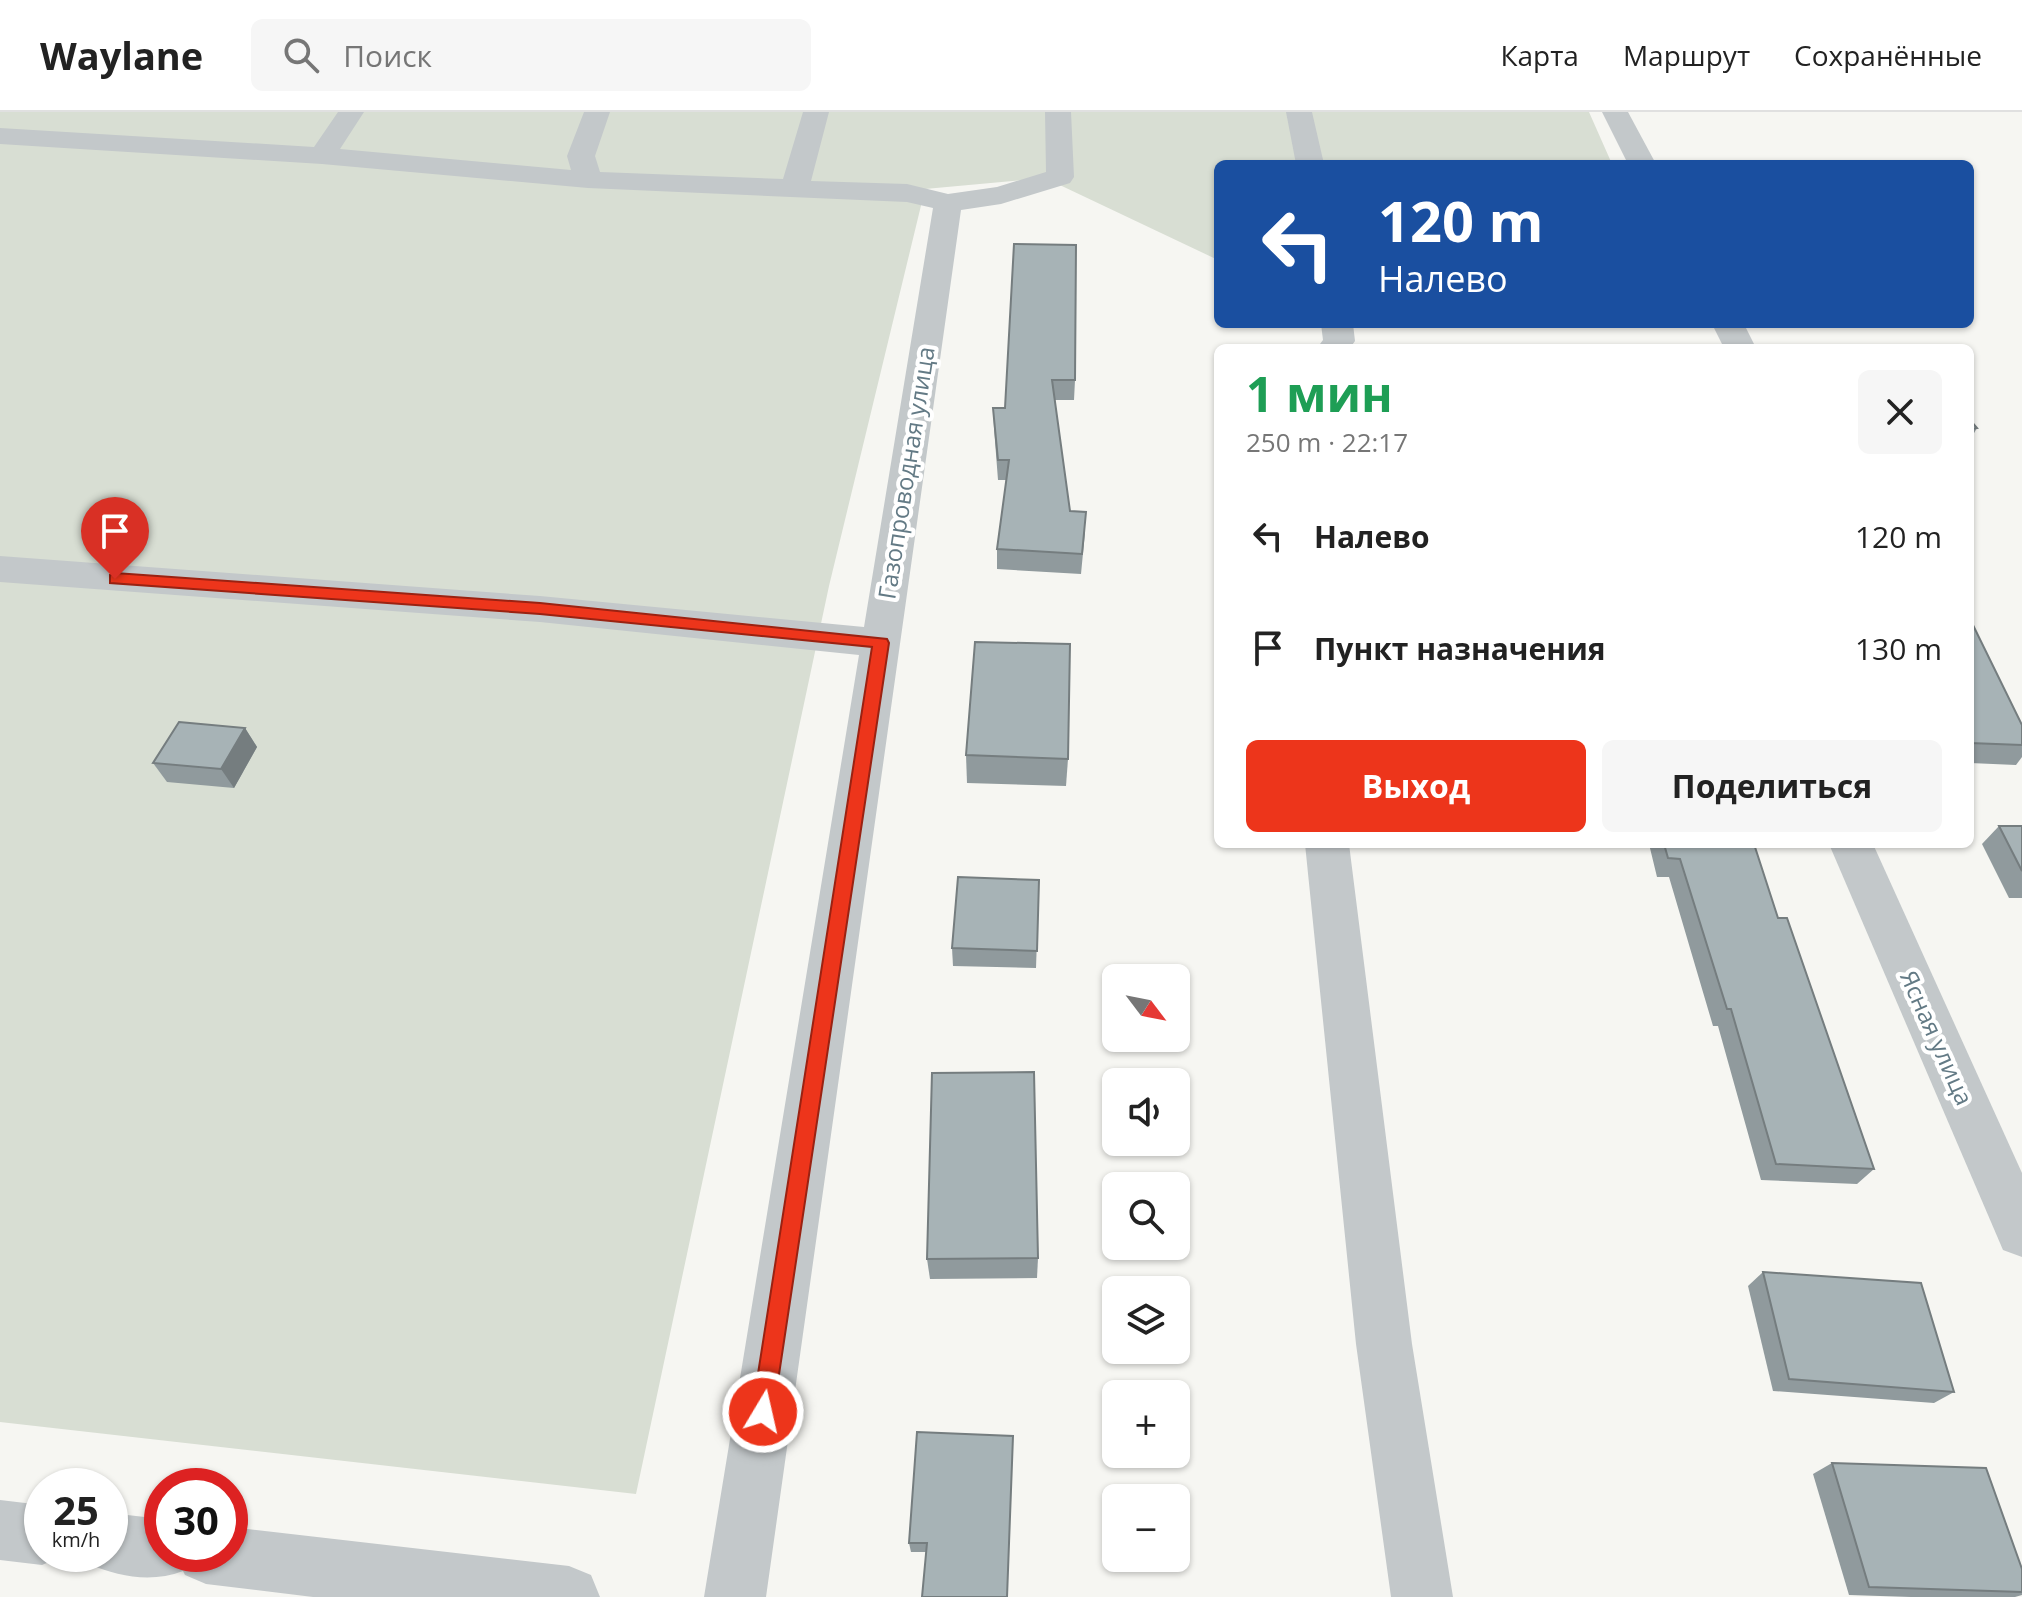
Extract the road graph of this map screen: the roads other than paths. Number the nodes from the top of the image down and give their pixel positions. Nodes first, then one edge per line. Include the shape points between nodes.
1 (351, 112) edge
2 (597, 112) edge
3 (816, 112) edge
4 (1058, 112) edge
5 (1299, 112) edge
6 (1615, 112) edge
7 (120, 115) dead end
8 (0, 136) edge
9 (109, 143) junction
10 (322, 156) junction
11 (1309, 160) edge
12 (1640, 160) edge
13 (588, 180) junction
14 (795, 186) junction
15 (948, 203) junction
16 (0, 569) edge
17 (881, 643) junction
18 (1327, 848) edge
19 (1853, 848) edge
20 (2022, 1232) edge
21 (0, 1530) edge
22 (24, 1533) edge
23 (248, 1559) edge
24 (569, 1597) edge
25 (735, 1597) edge
26 (1422, 1597) edge

1 - 10 street
2 - 13 street via 581,156
3 - 14 street
4 - 15 street via 1060,177 1001,195
5 - 11 street
6 - 12 street
7 - 9 street
8 - 9 street
9 - 10 street
10 - 13 street
13 - 14 street
14 - 15 street via 907,193
15 - 17 street, Газопроводная улица
16 - 17 street via 540,609
17 - 25 street, Газопроводная улица
18 - 26 street via 1384,1344
19 - 20 street, Ясная улица
21 - 22 street
23 - 24 street

